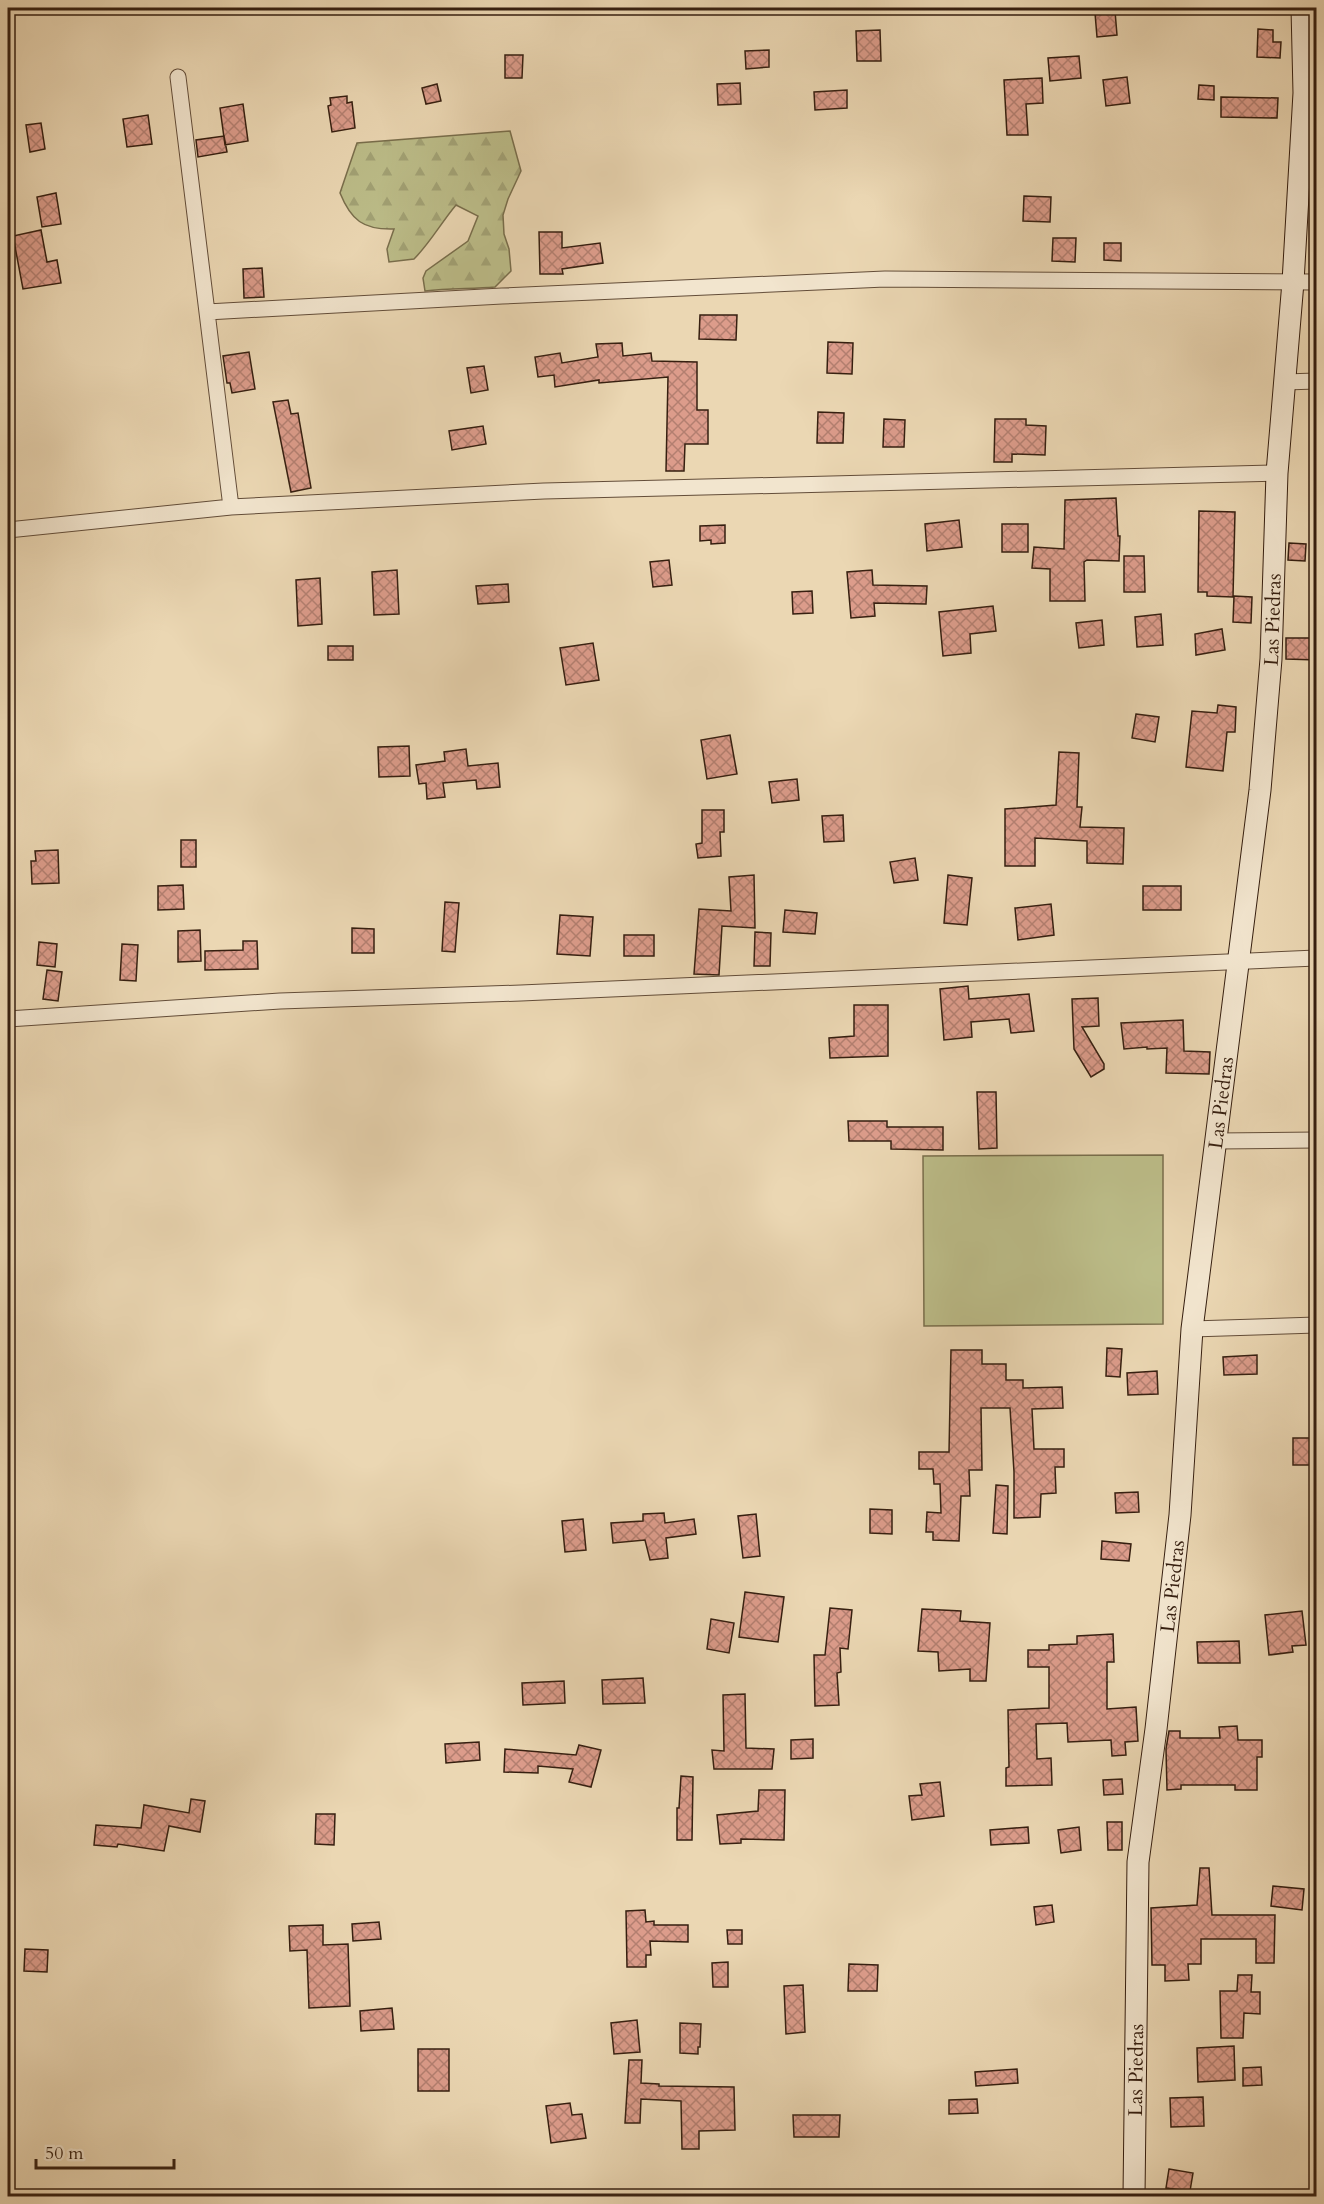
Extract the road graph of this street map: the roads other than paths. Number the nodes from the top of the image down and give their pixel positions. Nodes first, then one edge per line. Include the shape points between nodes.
1 (1302, 8) edge
2 (178, 77) dead end
3 (1293, 282) junction
4 (1317, 282) edge
5 (207, 312) junction
6 (1317, 381) edge
7 (1285, 382) junction
8 (1277, 473) junction
9 (231, 507) junction
10 (8, 530) edge
11 (1317, 958) edge
12 (1239, 961) junction
13 (8, 1019) edge
14 (1317, 1140) edge
15 (1216, 1141) junction
16 (1317, 1324) edge
17 (1192, 1329) junction
18 (1134, 2196) edge

1 - 3 street, Las Piedras via 1304,93
2 - 5 street
3 - 4 street
3 - 5 street via 885,279
3 - 7 street, Las Piedras
5 - 9 street
6 - 7 street
7 - 8 street, Las Piedras
8 - 9 street via 544,491
8 - 12 street, Las Piedras via 1271,659
9 - 10 street
11 - 12 street
12 - 13 street via 280,1001
12 - 15 street, Las Piedras
14 - 15 street
15 - 17 street, Las Piedras
16 - 17 street
17 - 18 street, Las Piedras via 1180,1515 1138,1862

